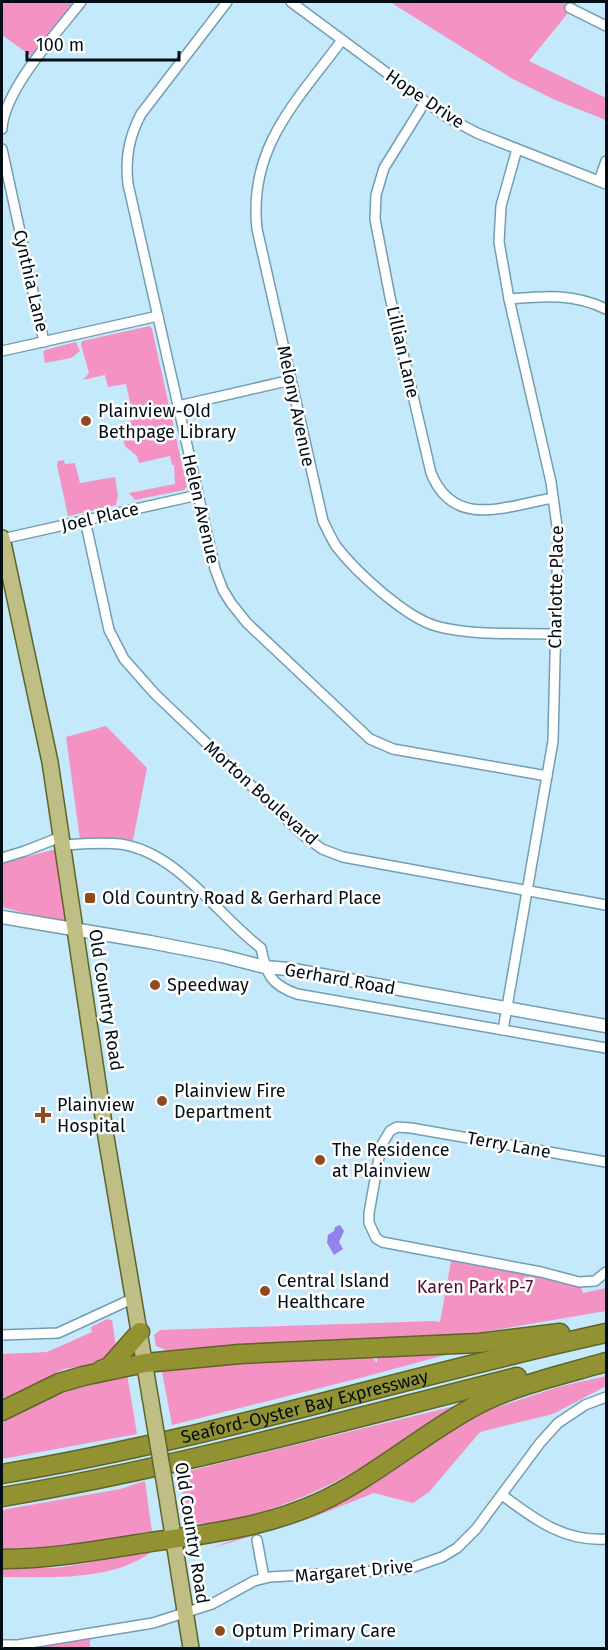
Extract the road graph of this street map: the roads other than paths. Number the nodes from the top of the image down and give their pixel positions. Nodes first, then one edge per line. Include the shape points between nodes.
1 (81, 2) edge
2 (226, 2) edge
3 (291, 2) edge
4 (570, 8) dead end
5 (606, 26) edge
6 (342, 40) junction
7 (425, 102) junction
8 (2, 129) edge
9 (2, 149) edge
10 (517, 149) junction
11 (606, 161) edge
12 (603, 183) edge
13 (509, 299) junction
14 (606, 309) edge
15 (158, 316) junction
16 (44, 342) junction
17 (2, 351) edge
18 (291, 380) junction
19 (178, 406) junction
20 (198, 495) junction
21 (553, 498) junction
22 (85, 520) junction
23 (2, 539) edge
24 (556, 634) junction
25 (547, 776) junction
26 (63, 841) junction
27 (2, 858) edge
28 (527, 890) junction
29 (606, 904) edge
30 (2, 917) edge
31 (75, 929) junction
32 (265, 967) junction
33 (507, 1007) junction
34 (606, 1026) edge
35 (503, 1030) junction
36 (606, 1048) edge
37 (606, 1162) edge
38 (606, 1272) edge
39 (134, 1298) junction
40 (606, 1328) edge
41 (140, 1332) junction
42 (606, 1333) edge
43 (2, 1335) edge
44 (606, 1356) edge
45 (606, 1362) edge
46 (145, 1363) junction
47 (87, 1375) junction
48 (606, 1397) edge
49 (2, 1411) edge
50 (2, 1474) edge
51 (502, 1495) junction
52 (2, 1497) edge
53 (173, 1539) junction
54 (606, 1539) edge
55 (257, 1540) dead end
56 (2, 1559) edge
57 (264, 1578) junction
58 (185, 1614) junction
59 (2, 1645) edge
60 (191, 1648) edge

1 - 8 street via 13,94
2 - 15 street, Helen Avenue via 141,114 128,146 128,184
3 - 6 street, Hope Drive
4 - 5 street
6 - 7 street, Hope Drive
6 - 18 street, Melony Avenue via 278,126 263,158 257,189 257,230
7 - 10 street, Hope Drive via 477,133
7 - 21 street, Lillian Lane via 384,168 376,195 375,219 431,473 443,496 469,510
9 - 16 street, Cynthia Lane
10 - 12 street, Hope Drive
10 - 13 street, Charlotte Place via 499,225
11 - 12 street
13 - 14 street via 564,296
13 - 21 street, Charlotte Place
15 - 16 street
15 - 19 street, Helen Avenue
16 - 17 street
18 - 19 street
18 - 24 street, Melony Avenue via 323,521 336,545 359,570 400,608 436,626 462,631
19 - 20 street, Helen Avenue
20 - 22 street, Joel Place
20 - 25 street, Helen Avenue via 215,569 231,603 247,623 370,739 393,749
21 - 24 street, Charlotte Place via 558,534
22 - 23 street, Joel Place
22 - 28 street, Morton Boulevard via 110,630 124,659 155,694 303,835 322,849 343,857
23 - 26 main road, Old Country Road via 40,708
24 - 25 street, Charlotte Place via 553,741
25 - 28 street, Charlotte Place
26 - 27 street
26 - 31 main road, Old Country Road
26 - 32 street via 121,844 165,862 261,948
28 - 29 street, Morton Boulevard
28 - 33 street, Charlotte Place
30 - 31 street, Gerhard Road
31 - 32 street, Gerhard Road
31 - 39 main road, Old Country Road
32 - 33 street, Gerhard Road
32 - 35 street via 282,989 297,994
33 - 34 street, Gerhard Road
33 - 35 street, Charlotte Place
35 - 36 street
37 - 38 street, Terry Lane via 397,1127 381,1146 369,1213 371,1232 382,1242 579,1282 595,1281
39 - 41 main road, Old Country Road
39 - 43 street via 58,1333
40 - 46 highway via 478,1343 240,1354
41 - 46 main road, Old Country Road
41 - 47 highway via 109,1367
42 - 50 highway, Seaford-Oyster Bay Expressway via 159,1444
44 - 52 highway, Seaford-Oyster Bay Expressway via 164,1466
45 - 53 highway via 499,1394 319,1502 249,1526
46 - 47 highway
46 - 53 main road, Old Country Road, bridge
47 - 49 highway via 59,1383
48 - 51 street, Margaret Drive via 558,1423
51 - 54 street via 541,1524 566,1535
51 - 57 street, Margaret Drive via 457,1548 426,1564 408,1569
53 - 56 highway via 54,1557
53 - 58 main road, Old Country Road
55 - 57 street
57 - 58 street, Margaret Drive
58 - 59 street, Margaret Drive via 153,1623
58 - 60 main road, Old Country Road

